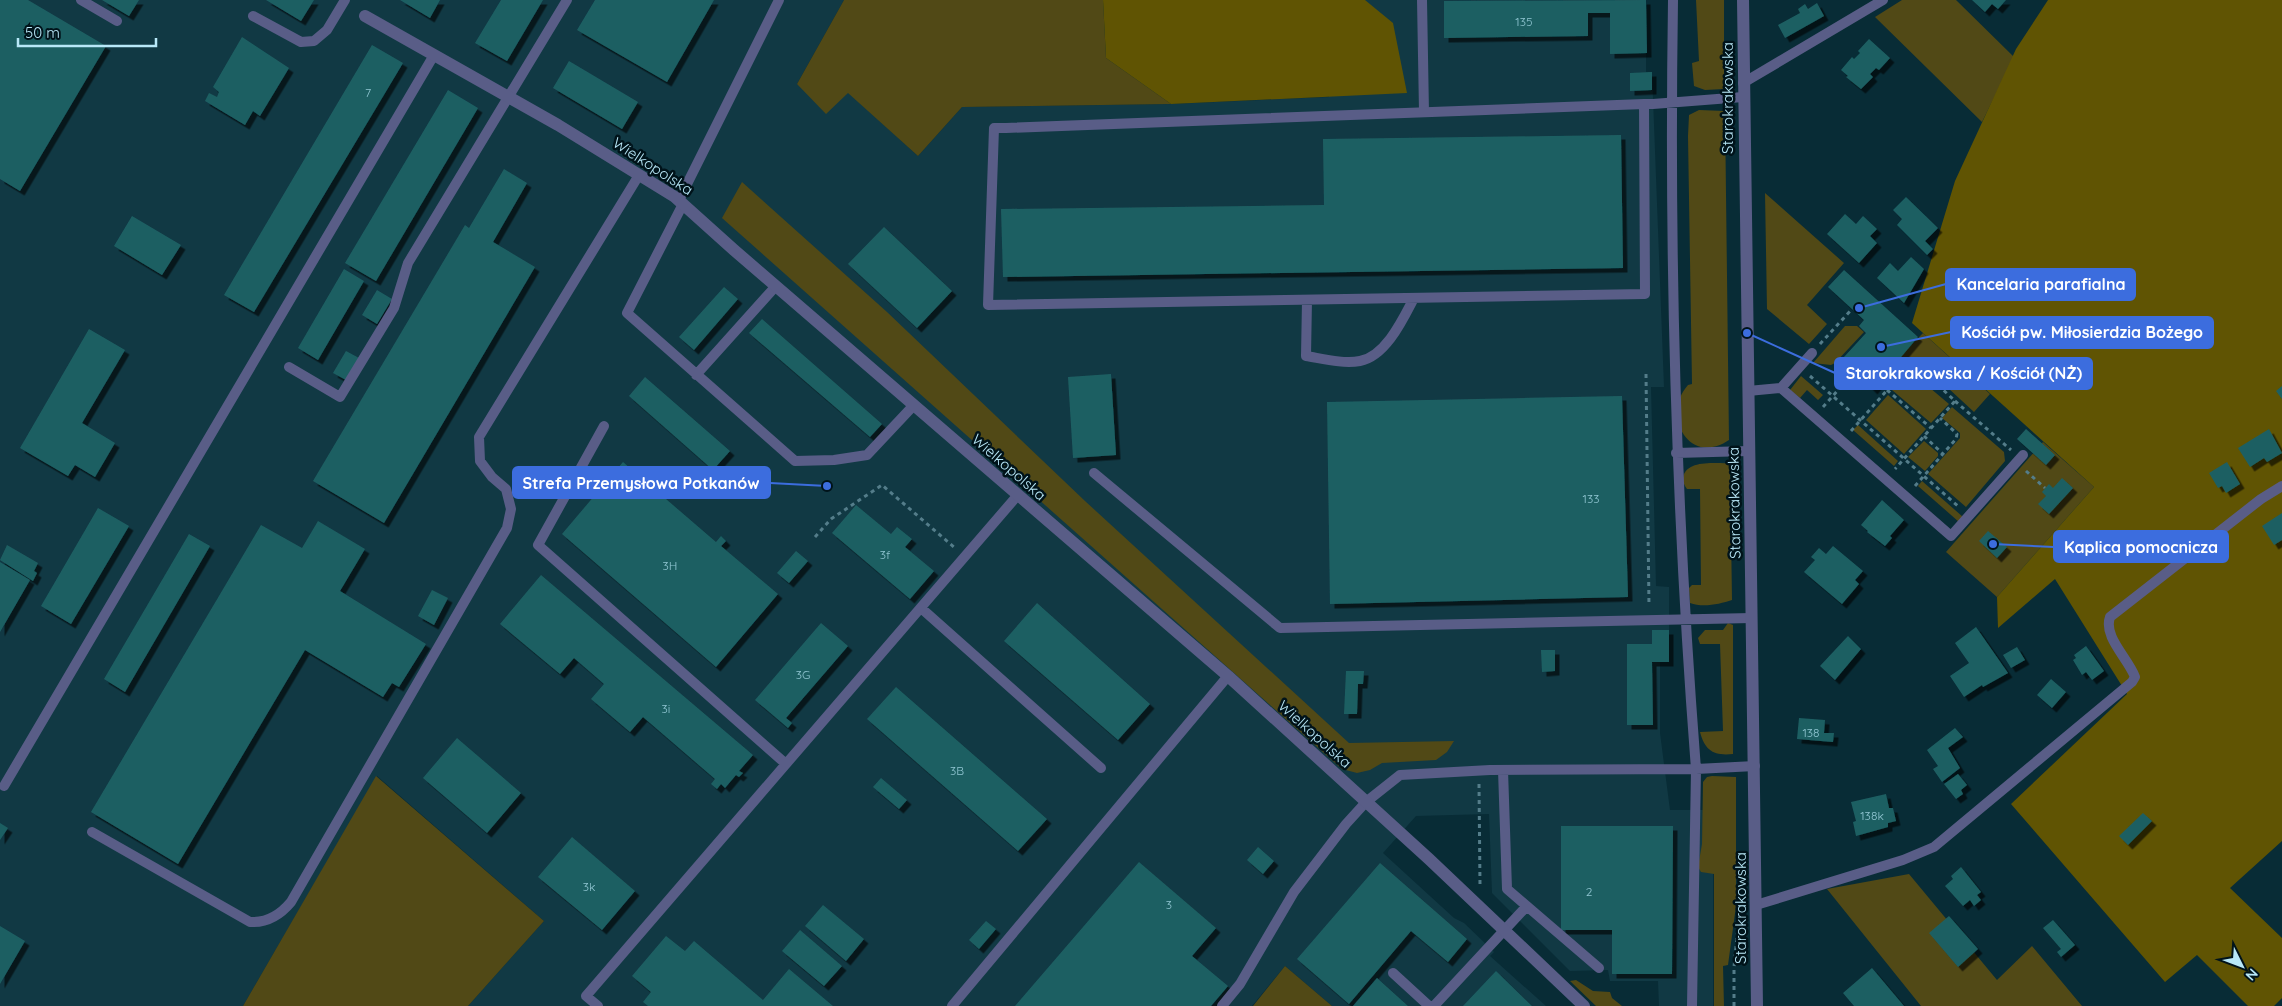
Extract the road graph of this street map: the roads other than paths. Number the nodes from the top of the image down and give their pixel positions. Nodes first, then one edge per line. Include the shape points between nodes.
1 (81, 0) edge
2 (345, 0) edge
3 (567, 0) edge
4 (779, 0) edge
5 (1422, 0) edge
6 (1673, 0) edge
7 (1743, 0) edge
8 (1882, 0) edge
9 (254, 16) dead end
10 (366, 16) dead end
11 (116, 21) dead end
12 (434, 55) junction
13 (1743, 83) junction
14 (1743, 97) junction
15 (510, 98) junction
16 (1672, 101) junction
17 (1644, 104) junction
18 (1424, 112) junction
19 (639, 175) junction
20 (681, 202) junction
21 (776, 286) junction
22 (1414, 298) junction
23 (1307, 300) junction
24 (1812, 354) road end
25 (289, 367) dead end
26 (696, 375) junction
27 (1782, 388) junction
28 (1748, 391) junction
29 (914, 405) junction
30 (604, 426) dead end
31 (1749, 451) junction
32 (1676, 453) junction
33 (2019, 458) road end
34 (1094, 473) dead end
35 (2282, 486) edge
36 (1018, 496) junction
37 (921, 608) junction
38 (1752, 618) junction
39 (1684, 620) junction
40 (1228, 676) junction
41 (786, 764) junction
42 (1755, 766) junction
43 (1102, 768) dead end
44 (1696, 769) junction
45 (1502, 770) junction
46 (4, 786) dead end
47 (1366, 802) junction
48 (92, 832) dead end
49 (1756, 905) junction
50 (1526, 907) junction
51 (1504, 930) junction
52 (1599, 968) dead end
53 (1393, 973) dead end
54 (598, 1006) edge
55 (952, 1006) edge
56 (1222, 1006) edge
57 (1429, 1006) edge
58 (1434, 1006) edge
59 (1584, 1006) edge
60 (1692, 1006) edge
61 (1757, 1006) edge

1 - 11 lane
2 - 9 lane via 327,30 314,41 301,42
3 - 15 lane
4 - 20 lane
5 - 18 lane
6 - 16 lane
7 - 13 street, Starokrakowska
8 - 13 lane
10 - 12 street, Wielkopolska
12 - 15 street, Wielkopolska
12 - 46 lane
13 - 14 street, Starokrakowska
14 - 16 lane
14 - 28 street, Starokrakowska
15 - 19 street, Wielkopolska
15 - 25 lane via 408,263 394,308 340,397
16 - 17 lane
16 - 32 lane
17 - 18 lane
17 - 22 lane via 1644,294
18 - 23 lane via 994,128 988,305
19 - 20 street, Wielkopolska
19 - 48 lane via 478,437 480,461 506,488 511,509 507,528 282,913 250,922
20 - 21 street, Wielkopolska
20 - 26 lane via 627,313
21 - 26 lane
21 - 29 street, Wielkopolska
22 - 23 lane
22 - 23 lane via 1384,347 1362,361 1338,362 1306,356
24 - 27 lane
26 - 29 lane via 795,461 867,455
27 - 28 lane
27 - 33 lane via 1951,536
28 - 31 street, Starokrakowska
29 - 36 street, Wielkopolska
30 - 41 lane via 538,545
31 - 32 lane
31 - 38 street, Starokrakowska
32 - 39 lane
34 - 39 lane via 1280,628
35 - 49 lane via 2260,498 2110,616 2109,632 2131,667 2135,678 2132,682 1934,847 1903,860
36 - 37 lane
36 - 40 street, Wielkopolska
37 - 41 lane
37 - 43 lane
38 - 39 lane
38 - 42 street, Starokrakowska
39 - 44 lane
40 - 47 street, Wielkopolska
40 - 55 lane
41 - 54 lane via 586,996
42 - 44 lane
42 - 49 street, Starokrakowska
44 - 45 lane
44 - 60 lane
45 - 47 lane via 1400,775
45 - 50 lane via 1507,889
47 - 51 street, Wielkopolska
47 - 56 lane via 1294,892 1240,984
49 - 61 street, Starokrakowska
50 - 51 lane
50 - 52 lane
51 - 58 lane
51 - 59 street, Wielkopolska
53 - 57 lane

